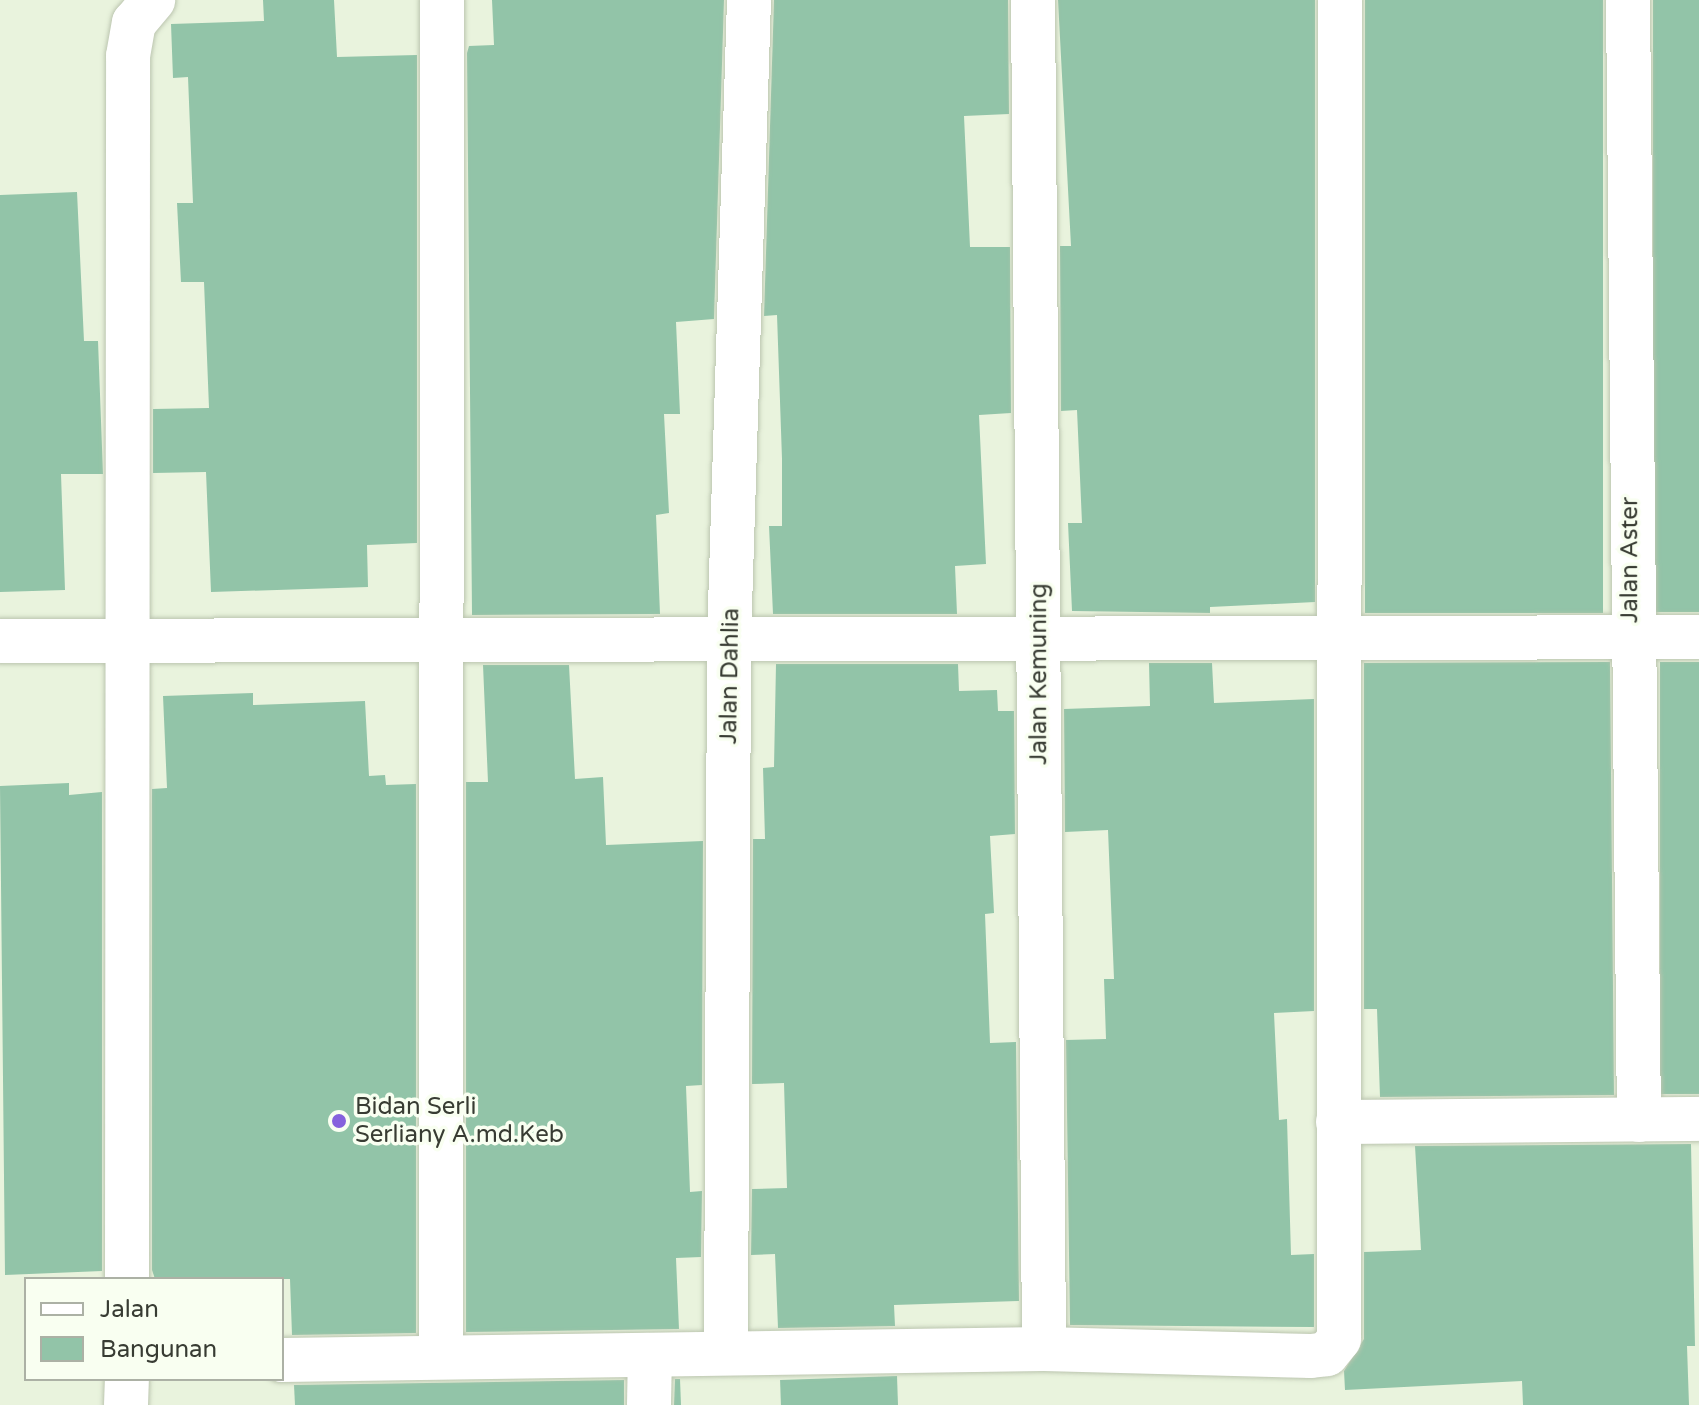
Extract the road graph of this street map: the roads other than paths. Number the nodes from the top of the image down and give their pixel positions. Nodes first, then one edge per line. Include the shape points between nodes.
1 (153, 0) edge
2 (442, 0) edge
3 (749, 0) edge
4 (1033, 0) edge
5 (1340, 0) edge
6 (1628, 0) edge
7 (1630, 637) junction
8 (1699, 637) edge
9 (1340, 638) junction
10 (442, 639) junction
11 (729, 639) junction
12 (1039, 639) junction
13 (131, 640) junction
14 (0, 641) edge
15 (1699, 1119) edge
16 (1639, 1120) junction
17 (1338, 1122) junction
18 (127, 1277) edge
19 (1044, 1349) junction
20 (726, 1353) junction
21 (650, 1355) junction
22 (441, 1357) junction
23 (284, 1360) edge
24 (127, 1381) edge
25 (126, 1405) edge
26 (649, 1405) edge

1 - 13 street via 134,23 128,56
2 - 10 street
3 - 11 street, Jalan Dahlia
4 - 12 street, Jalan Kemuning
5 - 9 street
6 - 7 street, Jalan Aster
7 - 8 street
7 - 9 street
7 - 16 street, Jalan Aster
9 - 12 street
9 - 17 street
10 - 11 street
10 - 13 street
10 - 22 street
11 - 12 street
11 - 20 street, Jalan Dahlia
12 - 19 street, Jalan Kemuning
13 - 14 street
13 - 18 street
15 - 16 street
16 - 17 street
17 - 19 street via 1344,1320 1327,1354
19 - 20 street
20 - 21 street
21 - 22 street
21 - 26 street
22 - 23 street
24 - 25 street

